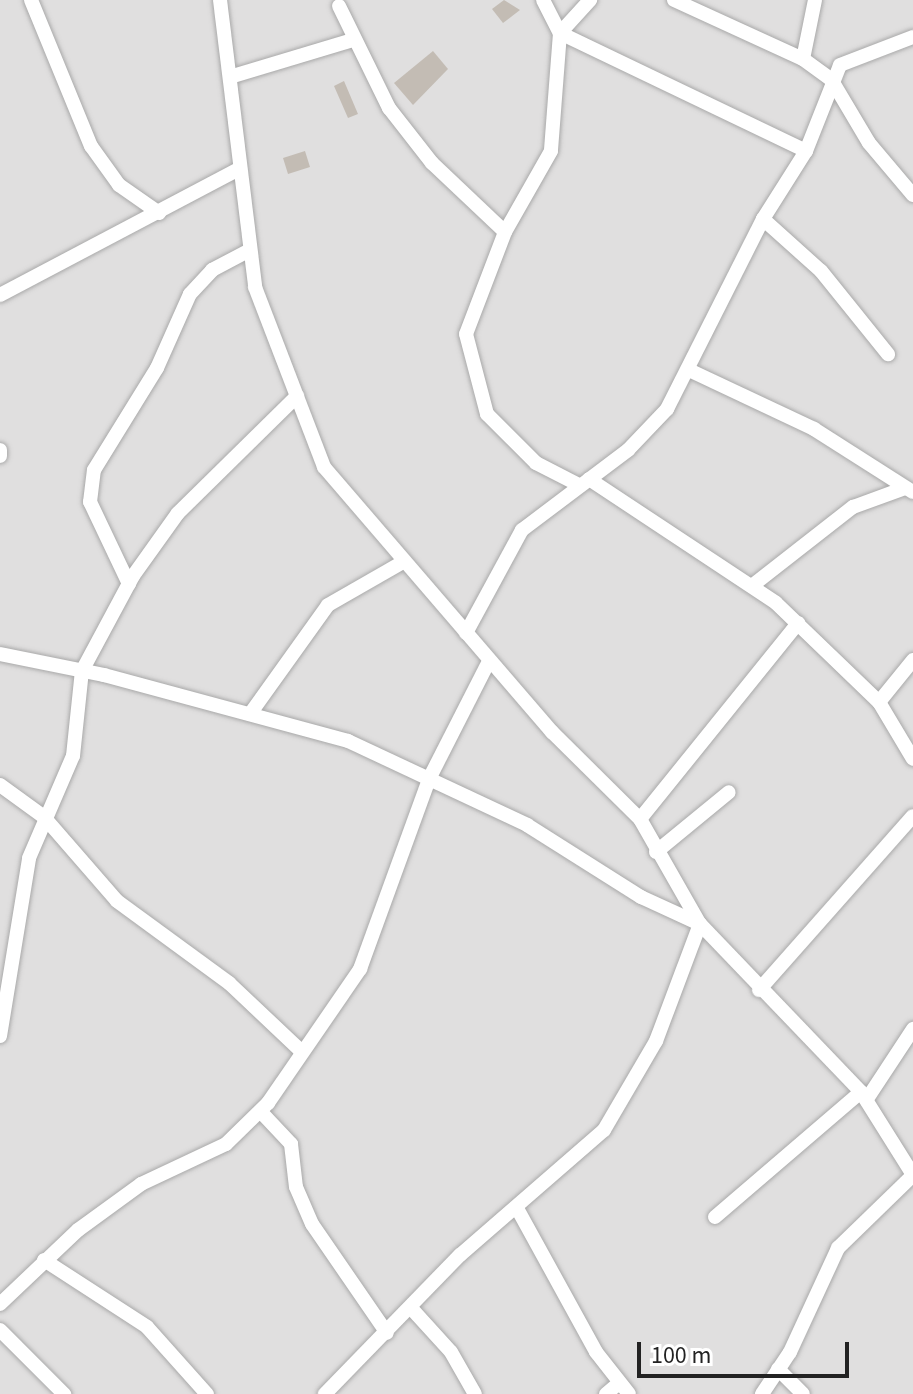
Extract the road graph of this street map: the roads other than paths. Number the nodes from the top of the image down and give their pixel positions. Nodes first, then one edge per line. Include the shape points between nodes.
1 (31, 0) edge
2 (220, 0) edge
3 (543, 0) edge
4 (590, 0) edge
5 (674, 0) edge
6 (815, 0) edge
7 (339, 6) dead end
8 (560, 33) junction
9 (913, 37) edge
10 (353, 40) junction
11 (803, 59) junction
12 (233, 76) junction
13 (831, 79) junction
14 (806, 151) junction
15 (239, 169) junction
16 (913, 195) edge
17 (159, 213) junction
18 (763, 219) junction
19 (505, 232) junction
20 (248, 251) junction
21 (0, 295) edge
22 (888, 354) dead end
23 (691, 371) junction
24 (297, 396) junction
25 (0, 450) edge
26 (0, 456) edge
27 (584, 482) junction
28 (909, 490) edge
29 (403, 562) junction
30 (129, 584) junction
31 (753, 585) junction
32 (798, 623) junction
33 (466, 633) junction
34 (0, 654) edge
35 (913, 660) edge
36 (489, 661) junction
37 (82, 671) junction
38 (879, 702) junction
39 (250, 714) junction
40 (913, 759) edge
41 (430, 777) junction
42 (0, 785) edge
43 (729, 792) dead end
44 (913, 816) edge
45 (44, 817) junction
46 (640, 819) junction
47 (656, 852) junction
48 (700, 924) junction
49 (759, 990) junction
50 (913, 1029) edge
51 (0, 1036) edge
52 (302, 1052) junction
53 (864, 1095) junction
54 (261, 1112) junction
55 (908, 1156) edge
56 (913, 1175) edge
57 (518, 1210) junction
58 (715, 1217) dead end
59 (44, 1260) junction
60 (0, 1304) edge
61 (411, 1308) junction
62 (0, 1330) edge
63 (387, 1333) junction
64 (778, 1369) junction
65 (624, 1388) edge
66 (64, 1394) edge
67 (207, 1394) edge
68 (325, 1394) edge
69 (475, 1394) edge
70 (606, 1394) edge
71 (762, 1394) edge
72 (803, 1394) edge

1 - 17 street via 91,146 119,185
2 - 12 street
3 - 8 street
4 - 8 street
5 - 11 street
6 - 11 street
7 - 10 street
8 - 14 street
8 - 19 street via 551,151
9 - 13 street via 850,57
10 - 12 street
10 - 19 street via 406,130
11 - 13 street
12 - 15 street
13 - 14 street
13 - 16 street via 869,143
14 - 18 street
15 - 17 street
15 - 20 street
17 - 21 street
18 - 22 street via 821,271
18 - 23 street
19 - 27 street via 466,334 477,394 487,414 536,463
20 - 24 street via 255,287
20 - 30 street via 212,270 190,294 157,368 94,470 90,502
23 - 27 street via 645,434
23 - 28 street via 814,429
24 - 29 street via 324,467
24 - 30 street via 186,503
25 - 26 street
27 - 31 street
27 - 33 street via 522,530
28 - 31 street via 853,507
29 - 33 street
29 - 39 street via 328,605
30 - 37 street
31 - 32 street
32 - 38 street
32 - 46 street
33 - 36 street
34 - 37 street
35 - 38 street
36 - 41 street
36 - 46 street
37 - 39 street
37 - 45 street via 73,756
38 - 40 street
39 - 41 street via 348,741
41 - 48 street
41 - 52 street via 360,969
42 - 45 street
43 - 47 street
44 - 49 street
45 - 51 street via 29,858
45 - 52 street via 99,885 229,983
46 - 47 street
47 - 48 street
48 - 49 street
48 - 57 street via 634,1088 604,1130
49 - 53 street
50 - 53 street
52 - 54 street
53 - 55 street
53 - 58 street
54 - 59 street via 226,1144 130,1191
54 - 63 street via 291,1144 296,1187 312,1224
55 - 56 street
56 - 64 street via 838,1248
57 - 61 street via 460,1255
57 - 65 street
59 - 60 street
59 - 67 street via 147,1327
61 - 63 street
61 - 69 street via 451,1352
62 - 66 street
63 - 68 street
64 - 71 street
64 - 72 street
65 - 70 street

